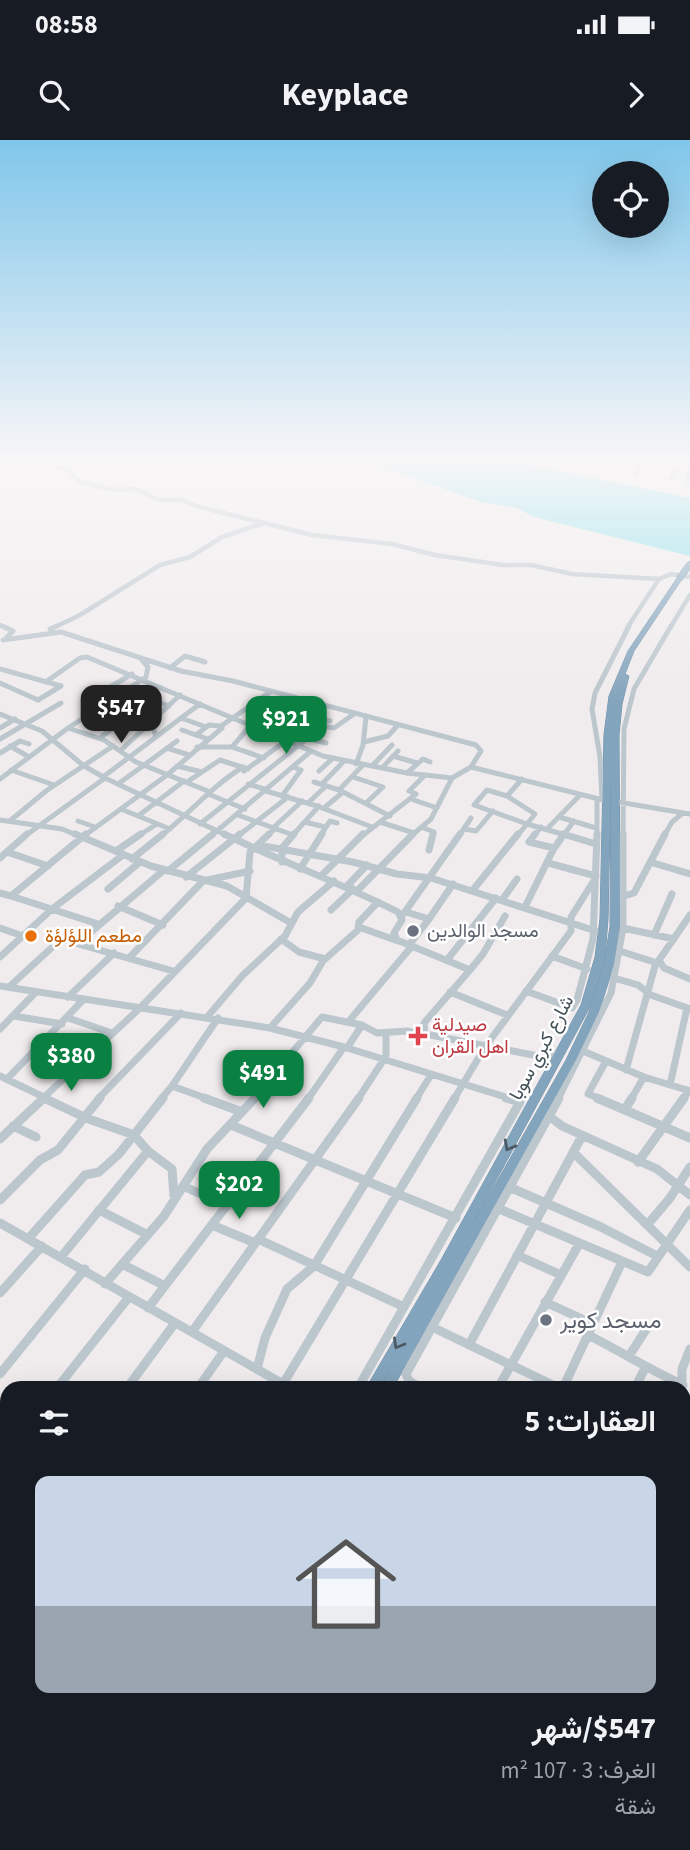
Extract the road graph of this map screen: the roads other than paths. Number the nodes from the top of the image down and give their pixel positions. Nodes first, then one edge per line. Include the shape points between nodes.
1 (216, 541) edge
2 (364, 541) edge
3 (690, 564) edge
4 (686, 577) edge
5 (659, 579) junction
6 (690, 594) edge
7 (0, 625) edge
8 (34, 634) junction
9 (1, 641) edge
10 (136, 657) junction
11 (205, 662) dead end
12 (170, 668) junction
13 (0, 669) edge
14 (132, 674) junction
15 (28, 676) junction
16 (143, 679) junction
17 (47, 681) junction
18 (2, 685) edge
19 (149, 692) dead end
20 (270, 692) junction
21 (180, 695) junction
22 (61, 703) dead end
23 (312, 703) junction
24 (104, 704) junction
25 (200, 704) junction
26 (135, 705) dead end
27 (169, 706) junction
28 (220, 712) junction
29 (132, 713) junction
30 (0, 714) edge
31 (354, 714) junction
32 (366, 717) junction
33 (181, 718) junction
34 (233, 718) junction
35 (15, 719) junction
36 (155, 721) junction
37 (26, 723) junction
38 (305, 725) dead end
39 (205, 726) junction
40 (250, 726) junction
41 (290, 726) junction
42 (398, 726) junction
43 (0, 728) edge
44 (68, 728) junction
45 (222, 728) dead end
46 (182, 730) dead end
47 (261, 731) junction
48 (197, 735) junction
49 (156, 737) junction
50 (275, 737) junction
51 (100, 738) junction
52 (208, 738) junction
53 (0, 739) edge
54 (53, 739) junction
55 (307, 739) junction
56 (177, 741) dead end
57 (286, 741) junction
58 (364, 742) junction
59 (326, 743) dead end
60 (29, 744) junction
61 (392, 745) dead end
62 (10, 746) junction
63 (113, 746) junction
64 (297, 746) junction
65 (197, 747) junction
66 (232, 747) junction
67 (42, 748) junction
68 (167, 748) junction
69 (121, 750) junction
70 (18, 751) junction
71 (272, 752) junction
72 (312, 752) junction
73 (0, 753) edge
74 (129, 755) junction
75 (189, 755) junction
76 (286, 755) junction
77 (29, 757) junction
78 (264, 758) junction
79 (332, 759) junction
80 (378, 760) junction
81 (280, 761) junction
82 (344, 761) junction
83 (388, 762) junction
84 (430, 762) dead end
85 (417, 763) junction
86 (360, 764) junction
87 (143, 765) junction
88 (84, 766) junction
89 (177, 766) junction
90 (294, 766) junction
91 (372, 766) junction
92 (471, 767) junction
93 (382, 768) junction
94 (11, 770) junction
95 (242, 770) junction
96 (319, 771) dead end
97 (202, 772) junction
98 (266, 774) junction
99 (407, 774) junction
100 (167, 775) junction
101 (425, 775) junction
102 (256, 777) junction
103 (353, 777) junction
104 (104, 778) junction
105 (452, 778) junction
106 (0, 779) edge
107 (280, 779) junction
108 (523, 779) junction
109 (186, 782) junction
110 (314, 782) dead end
111 (118, 784) junction
112 (248, 784) junction
113 (54, 785) junction
114 (324, 785) junction
115 (267, 791) junction
116 (341, 791) junction
117 (209, 793) junction
118 (141, 795) junction
119 (580, 795) junction
120 (285, 796) junction
121 (507, 796) junction
122 (411, 799) junction
123 (226, 801) junction
124 (609, 801) junction
125 (305, 802) junction
126 (157, 803) junction
127 (366, 803) junction
128 (322, 807) junction
129 (437, 808) junction
130 (121, 809) junction
131 (245, 809) junction
132 (493, 811) junction
133 (687, 814) edge
134 (238, 815) junction
135 (138, 816) junction
136 (390, 816) junction
137 (185, 817) junction
138 (559, 817) junction
139 (471, 818) dead end
140 (4, 821) edge
141 (78, 821) dead end
142 (574, 821) junction
143 (257, 822) junction
144 (304, 822) junction
145 (380, 822) junction
146 (337, 823) dead end
147 (39, 824) junction
148 (157, 824) junction
149 (200, 824) junction
150 (527, 824) junction
151 (95, 827) junction
152 (325, 827) junction
153 (372, 827) junction
154 (421, 827) junction
155 (275, 828) junction
156 (544, 828) junction
157 (596, 828) junction
158 (464, 829) junction
159 (170, 830) junction
160 (218, 832) junction
161 (414, 833) junction
162 (564, 834) junction
163 (293, 835) junction
164 (84, 836) junction
165 (235, 839) junction
166 (596, 844) junction
167 (256, 846) junction
168 (282, 848) junction
169 (554, 848) junction
170 (429, 850) dead end
171 (6, 852) junction
172 (192, 852) junction
173 (120, 853) junction
174 (311, 853) junction
175 (0, 858) edge
176 (132, 859) junction
177 (210, 859) junction
178 (339, 859) junction
179 (140, 862) junction
180 (282, 862) junction
181 (650, 862) junction
182 (548, 863) junction
183 (48, 866) junction
184 (366, 866) junction
185 (300, 869) junction
186 (378, 869) junction
187 (166, 871) junction
188 (250, 871) junction
189 (690, 874) edge
190 (321, 876) junction
191 (186, 877) junction
192 (595, 877) junction
193 (431, 878) junction
194 (517, 879) dead end
195 (203, 881) junction
196 (334, 881) junction
197 (453, 884) junction
198 (108, 889) dead end
199 (352, 889) junction
200 (473, 890) junction
201 (0, 892) edge
202 (672, 894) dead end
203 (11, 896) junction
204 (624, 896) junction
205 (246, 898) junction
206 (499, 899) junction
207 (378, 902) junction
208 (118, 906) junction
209 (524, 907) junction
210 (52, 909) junction
211 (331, 911) dead end
212 (404, 914) junction
213 (690, 915) edge
214 (505, 916) dead end
215 (429, 919) junction
216 (570, 922) junction
217 (290, 923) junction
218 (98, 924) junction
219 (163, 925) junction
220 (359, 927) junction
221 (0, 928) edge
222 (624, 928) junction
223 (596, 931) junction
224 (654, 934) junction
225 (23, 936) junction
226 (282, 939) junction
227 (674, 939) junction
228 (399, 941) junction
229 (78, 943) junction
230 (410, 946) junction
231 (623, 952) junction
232 (114, 953) junction
233 (552, 956) junction
234 (0, 957) edge
235 (129, 957) junction
236 (325, 959) junction
237 (447, 960) junction
238 (658, 962) junction
239 (470, 970) junction
240 (173, 971) junction
241 (604, 973) junction
242 (690, 979) edge
243 (4, 987) edge
244 (526, 991) junction
245 (36, 992) junction
246 (450, 992) junction
247 (647, 992) junction
248 (68, 997) junction
249 (84, 999) junction
250 (689, 1008) edge
251 (140, 1009) junction
252 (181, 1013) junction
253 (507, 1015) junction
254 (14, 1016) junction
255 (208, 1016) junction
256 (218, 1018) junction
257 (65, 1021) junction
258 (349, 1021) junction
259 (362, 1025) junction
260 (270, 1028) junction
261 (0, 1029) edge
262 (112, 1033) junction
263 (386, 1034) junction
264 (427, 1035) junction
265 (304, 1036) junction
266 (485, 1047) junction
267 (346, 1048) junction
268 (583, 1051) junction
269 (562, 1052) junction
270 (538, 1056) junction
271 (384, 1059) junction
272 (606, 1060) junction
273 (552, 1069) junction
274 (626, 1070) junction
275 (431, 1075) junction
276 (644, 1077) junction
277 (2, 1078) edge
278 (462, 1084) junction
279 (670, 1085) junction
280 (172, 1086) junction
281 (689, 1091) edge
282 (44, 1098) junction
283 (625, 1110) junction
284 (243, 1112) junction
285 (545, 1113) junction
286 (86, 1118) junction
287 (231, 1125) junction
288 (13, 1126) junction
289 (662, 1127) junction
290 (134, 1135) junction
291 (582, 1136) junction
292 (36, 1138) dead end
293 (690, 1138) edge
294 (0, 1139) edge
295 (274, 1142) junction
296 (148, 1150) junction
297 (573, 1152) junction
298 (316, 1159) junction
299 (638, 1162) junction
300 (690, 1167) edge
301 (367, 1181) junction
302 (183, 1186) junction
303 (678, 1186) junction
304 (509, 1187) junction
305 (397, 1193) junction
306 (690, 1195) edge
307 (174, 1197) junction
308 (0, 1200) edge
309 (545, 1203) junction
310 (227, 1206) junction
311 (497, 1208) junction
312 (99, 1210) junction
313 (690, 1210) edge
314 (456, 1218) junction
315 (0, 1223) edge
316 (534, 1223) junction
317 (648, 1224) junction
318 (212, 1225) junction
319 (148, 1235) junction
320 (28, 1238) junction
321 (256, 1241) junction
322 (667, 1243) junction
323 (579, 1244) junction
324 (42, 1246) junction
325 (517, 1255) junction
326 (657, 1256) junction
327 (61, 1257) junction
328 (622, 1262) junction
329 (122, 1264) junction
330 (314, 1266) junction
331 (690, 1267) edge
332 (85, 1269) junction
333 (561, 1275) junction
334 (345, 1280) junction
335 (105, 1284) junction
336 (165, 1286) junction
337 (0, 1293) edge
338 (128, 1297) junction
339 (545, 1302) junction
340 (404, 1307) junction
341 (148, 1308) junction
342 (175, 1323) junction
343 (593, 1324) junction
344 (432, 1327) junction
345 (647, 1328) dead end
346 (192, 1332) junction
347 (588, 1335) junction
348 (469, 1345) junction
349 (690, 1349) edge
350 (224, 1351) junction
351 (629, 1356) junction
352 (512, 1366) junction
353 (645, 1368) junction
354 (257, 1369) junction
355 (0, 1374) edge
356 (62, 1381) edge
357 (132, 1381) edge
358 (203, 1381) edge
359 (274, 1381) edge
360 (282, 1381) edge
361 (362, 1381) edge
362 (383, 1381) edge
363 (383, 1381) edge
364 (408, 1381) edge
365 (502, 1381) edge
366 (545, 1381) edge
367 (565, 1381) edge
368 (638, 1381) edge
369 (670, 1381) edge
370 (683, 1381) edge

1 - 8 street via 190,557 164,563 77,617
2 - 5 street via 497,565
3 - 4 highway, شارع كبري سوبا, bridge
4 - 5 street via 671,574
4 - 124 highway, شارع كبري سوبا via 638,652 622,688
5 - 124 street via 620,639 595,692 592,709
6 - 124 street via 634,689
7 - 9 street via 13,632
8 - 9 street
8 - 10 street via 61,632
10 - 12 street
10 - 16 street via 148,665
11 - 12 street via 185,656
12 - 20 street
13 - 15 street
14 - 16 street
14 - 17 street via 83,657
14 - 24 street via 90,699
15 - 17 street
15 - 18 street
16 - 21 street
16 - 24 street
17 - 18 street via 61,686 38,700
19 - 27 street via 143,696
20 - 23 street
20 - 34 street
21 - 25 street
21 - 27 street
22 - 37 street
23 - 31 street
23 - 41 street
24 - 44 street
25 - 28 street
25 - 33 street
26 - 29 street via 127,711
27 - 36 street
28 - 34 street
28 - 39 street
29 - 36 street
29 - 51 street
30 - 35 street
31 - 32 street
31 - 55 street via 334,729 324,722
32 - 42 street
32 - 58 street
33 - 39 street
33 - 49 street
34 - 39 street via 220,727
34 - 40 street
35 - 37 street
35 - 43 street
36 - 49 street
36 - 69 street
37 - 53 street
37 - 54 street
38 - 55 street via 299,736
39 - 48 street
40 - 47 street
40 - 66 street
41 - 47 street via 276,722
41 - 50 street
42 - 58 street via 388,736
42 - 92 street via 478,746 481,751
44 - 51 street
44 - 54 street
45 - 52 street
46 - 48 street
47 - 50 street
48 - 52 street
49 - 74 street
50 - 57 street
51 - 63 street
52 - 65 street
54 - 67 street
54 - 88 street
55 - 59 street
55 - 64 street
56 - 68 street
57 - 64 street
57 - 71 street
58 - 86 street
60 - 62 street via 20,741
60 - 67 street
60 - 70 street
61 - 80 street
62 - 70 street
62 - 73 street
63 - 69 street
63 - 88 street
64 - 72 street
64 - 76 street
65 - 66 street
65 - 75 street
66 - 78 street
67 - 77 street
68 - 75 street
68 - 87 street
69 - 74 street
70 - 77 street
71 - 76 street
71 - 78 street
72 - 79 street
72 - 90 street
74 - 87 street
74 - 104 street
75 - 89 street
76 - 81 street
77 - 94 street
78 - 95 street
79 - 82 street
79 - 96 street
80 - 83 street
80 - 91 street
81 - 90 street
81 - 98 street
82 - 86 street
82 - 114 street
83 - 85 street via 396,753
83 - 93 street
84 - 85 street via 423,759
85 - 99 street
86 - 91 street
86 - 103 street
87 - 100 street
87 - 111 street
88 - 104 street
88 - 113 street
89 - 97 street
89 - 100 street
90 - 107 street
90 - 120 street via 302,770
91 - 93 street
92 - 105 street
92 - 108 street
93 - 99 street
94 - 106 street
94 - 113 street
95 - 97 street via 220,760
95 - 102 street
95 - 117 street
97 - 109 street
98 - 102 street
98 - 107 street
99 - 101 street
100 - 109 street
100 - 118 street
101 - 105 street
101 - 122 street via 409,791 416,794
102 - 112 street
103 - 116 street
103 - 127 street via 383,787
104 - 111 street
104 - 147 street
105 - 129 street
107 - 115 street
108 - 119 street
108 - 121 street
109 - 117 street
109 - 126 street
110 - 114 street
111 - 118 street
112 - 115 street
112 - 123 street
113 - 140 street
114 - 116 street
114 - 125 street
115 - 120 street
115 - 131 street
116 - 127 street
116 - 128 street
117 - 123 street
117 - 137 street
118 - 126 street
118 - 130 street
119 - 124 street
119 - 138 street
120 - 125 street
120 - 143 street
121 - 132 street via 486,790 474,804
121 - 150 street via 535,814
122 - 129 street
122 - 136 street
123 - 131 street
123 - 149 street
124 - 133 street
124 - 157 street
124 - 204 street
124 - 241 highway, شارع كبري سوبا via 616,919
125 - 128 street
125 - 155 street
126 - 135 street
126 - 137 street
127 - 136 street
128 - 144 street
128 - 153 street
129 - 154 street
130 - 135 street
130 - 151 street
131 - 134 street
132 - 150 street
132 - 158 street via 476,832
133 - 181 street via 673,821
134 - 143 street
134 - 160 street
135 - 148 street
136 - 145 street
137 - 149 street
137 - 159 street
138 - 142 street
138 - 156 street
139 - 158 street
140 - 147 street
141 - 151 street
142 - 157 street
142 - 162 street
143 - 155 street
143 - 165 street
144 - 152 street
144 - 163 street
145 - 153 street
145 - 161 street
146 - 152 street via 330,821
147 - 164 street
147 - 171 street
148 - 159 street
148 - 173 street
149 - 160 street
150 - 156 street
150 - 200 street
151 - 164 street
152 - 174 street
153 - 178 street
154 - 161 street
154 - 170 street via 434,832
155 - 163 street
155 - 167 street
156 - 162 street
156 - 169 street via 529,842
157 - 166 street
158 - 193 street
159 - 176 street
160 - 165 street
160 - 172 street
161 - 186 street
162 - 166 street
162 - 169 street
163 - 168 street
164 - 173 street
164 - 183 street
165 - 167 street
165 - 177 street
166 - 192 street
167 - 168 street
167 - 180 street
167 - 188 street via 250,853
168 - 174 street
168 - 180 street
169 - 182 street
171 - 175 street
171 - 183 street
172 - 177 street
172 - 187 street
173 - 176 street
173 - 210 street
174 - 178 street
174 - 185 street
176 - 179 street
177 - 191 street
178 - 184 street
178 - 190 street
179 - 187 street
179 - 198 street
180 - 185 street
181 - 189 street
181 - 204 street via 634,893
182 - 192 street
182 - 209 street
183 - 203 street
184 - 186 street
184 - 199 street
185 - 190 street
186 - 193 street
186 - 199 street
187 - 191 street
187 - 208 street
188 - 195 street
188 - 205 street
190 - 196 street
191 - 195 street
192 - 216 street
192 - 223 street
193 - 197 street
193 - 212 street
194 - 206 street
195 - 205 street via 227,886
195 - 219 street
196 - 199 street
196 - 217 street
197 - 200 street
197 - 215 street
199 - 207 street
199 - 211 street
200 - 206 street
201 - 203 street
202 - 224 street
203 - 210 street
204 - 222 street
205 - 217 street
205 - 240 street
206 - 209 street
206 - 237 street
207 - 212 street
207 - 220 street
208 - 218 street
208 - 219 street
209 - 216 street
210 - 218 street
210 - 225 street
212 - 215 street
212 - 228 street via 394,935
213 - 227 street
214 - 239 street
215 - 230 street
216 - 223 street
216 - 233 street via 571,931
217 - 226 street
218 - 229 street
219 - 235 street
220 - 228 street
220 - 236 street
221 - 225 street
222 - 224 street
222 - 231 street
222 - 241 street
223 - 241 street
224 - 227 street
225 - 234 street
226 - 236 street via 299,952
226 - 255 street
227 - 238 street
228 - 230 street
229 - 232 street
229 - 243 street via 59,940
230 - 237 street
230 - 258 street
231 - 238 street
231 - 241 street
232 - 235 street
232 - 248 street
233 - 241 street
233 - 244 street
235 - 240 street
236 - 260 street
237 - 239 street
238 - 242 street
238 - 247 street
239 - 246 street
240 - 251 street
241 - 244 street via 573,1008
241 - 247 street
241 - 268 street via 604,1009
241 - 269 highway, شارع كبري سوبا
241 - 285 highway, شارع كبري سوبا via 592,1018
243 - 245 street
244 - 253 street
245 - 248 street
245 - 254 street
246 - 253 street
246 - 264 street via 423,1025
247 - 250 street
247 - 274 street
248 - 249 street
249 - 251 street
249 - 257 street
250 - 279 street
251 - 252 street
251 - 262 street
252 - 255 street
252 - 286 street
253 - 266 street
254 - 257 street
254 - 261 street
255 - 256 street
256 - 260 street
256 - 280 street
257 - 262 street
257 - 277 street
258 - 259 street
258 - 265 street via 322,1017
259 - 263 street
259 - 267 street
260 - 265 street
262 - 282 street
263 - 264 street via 407,1031
263 - 271 street
264 - 266 street
265 - 267 street
265 - 284 street
266 - 270 street
266 - 278 street
267 - 271 street
267 - 295 street
268 - 272 street
268 - 285 street
269 - 270 street
269 - 273 highway, شارع كبري سوبا
270 - 273 street
271 - 275 street
271 - 298 street
272 - 274 street
272 - 283 street via 588,1094
273 -> 363 highway, شارع كبري سوبا
274 - 276 street
275 - 278 street
275 - 301 street
276 - 279 street
276 - 283 street
277 - 282 street
278 - 305 street
278 - 314 street via 520,1102
279 - 281 street
280 - 284 street
280 - 290 street
281 - 289 street
282 - 286 street
282 - 288 street
283 - 289 street
284 - 287 street
285 - 291 street
285 - 304 street
285 - 362 highway, شارع كبري سوبا
286 - 290 street
286 - 308 street via 58,1150 40,1160
287 - 295 street
287 - 302 street via 207,1149
288 - 292 street
288 - 294 street
289 - 293 street
289 - 299 street
290 - 296 street
290 - 320 street via 103,1169 85,1175
291 - 297 street
291 - 299 street
295 - 298 street
295 - 310 street
296 - 307 street via 172,1169
296 - 312 street
297 - 309 street
297 - 317 street
298 - 301 street
298 - 321 street
299 - 303 street via 657,1169
300 - 303 street
301 - 305 street
301 - 330 street
302 - 307 street
302 - 310 street
303 - 306 street
303 - 317 street
304 - 309 street
304 - 311 street
305 - 314 street
305 - 334 street
307 - 319 street
309 - 316 street
309 - 326 street
310 - 318 street
311 - 316 street
311 - 344 street
312 - 319 street
312 - 327 street
313 - 322 street
314 - 340 street
315 - 320 street
316 - 323 street
316 - 325 street
317 - 322 street
318 - 321 street
318 - 336 street
319 - 329 street
320 - 324 street
321 - 330 street
321 - 346 street
322 - 326 street
322 - 331 street
323 - 328 street
323 - 333 street
324 - 327 street
324 - 337 street
325 - 333 street
325 - 348 street
326 - 328 street via 648,1272
327 - 332 street
328 - 343 street
329 - 335 street
329 - 336 street
330 - 334 street
330 - 354 street via 284,1293 258,1355
332 - 335 street
332 - 355 street
333 - 339 street
334 - 340 street
334 - 360 street
335 - 338 street
336 - 341 street
338 - 341 street
338 - 356 street
339 - 343 street
339 - 352 street
340 - 361 street
341 - 342 street
342 - 346 street
342 - 357 street
343 - 347 street
344 - 348 street
344 - 364 street via 406,1374
345 - 351 street
346 - 350 street
347 - 351 street
347 - 367 street
348 - 352 street
349 - 370 street via 682,1368
350 - 354 street
350 - 358 street
351 - 353 street
352 - 365 street
352 - 366 street
353 - 368 street
353 - 369 street
354 - 359 street

